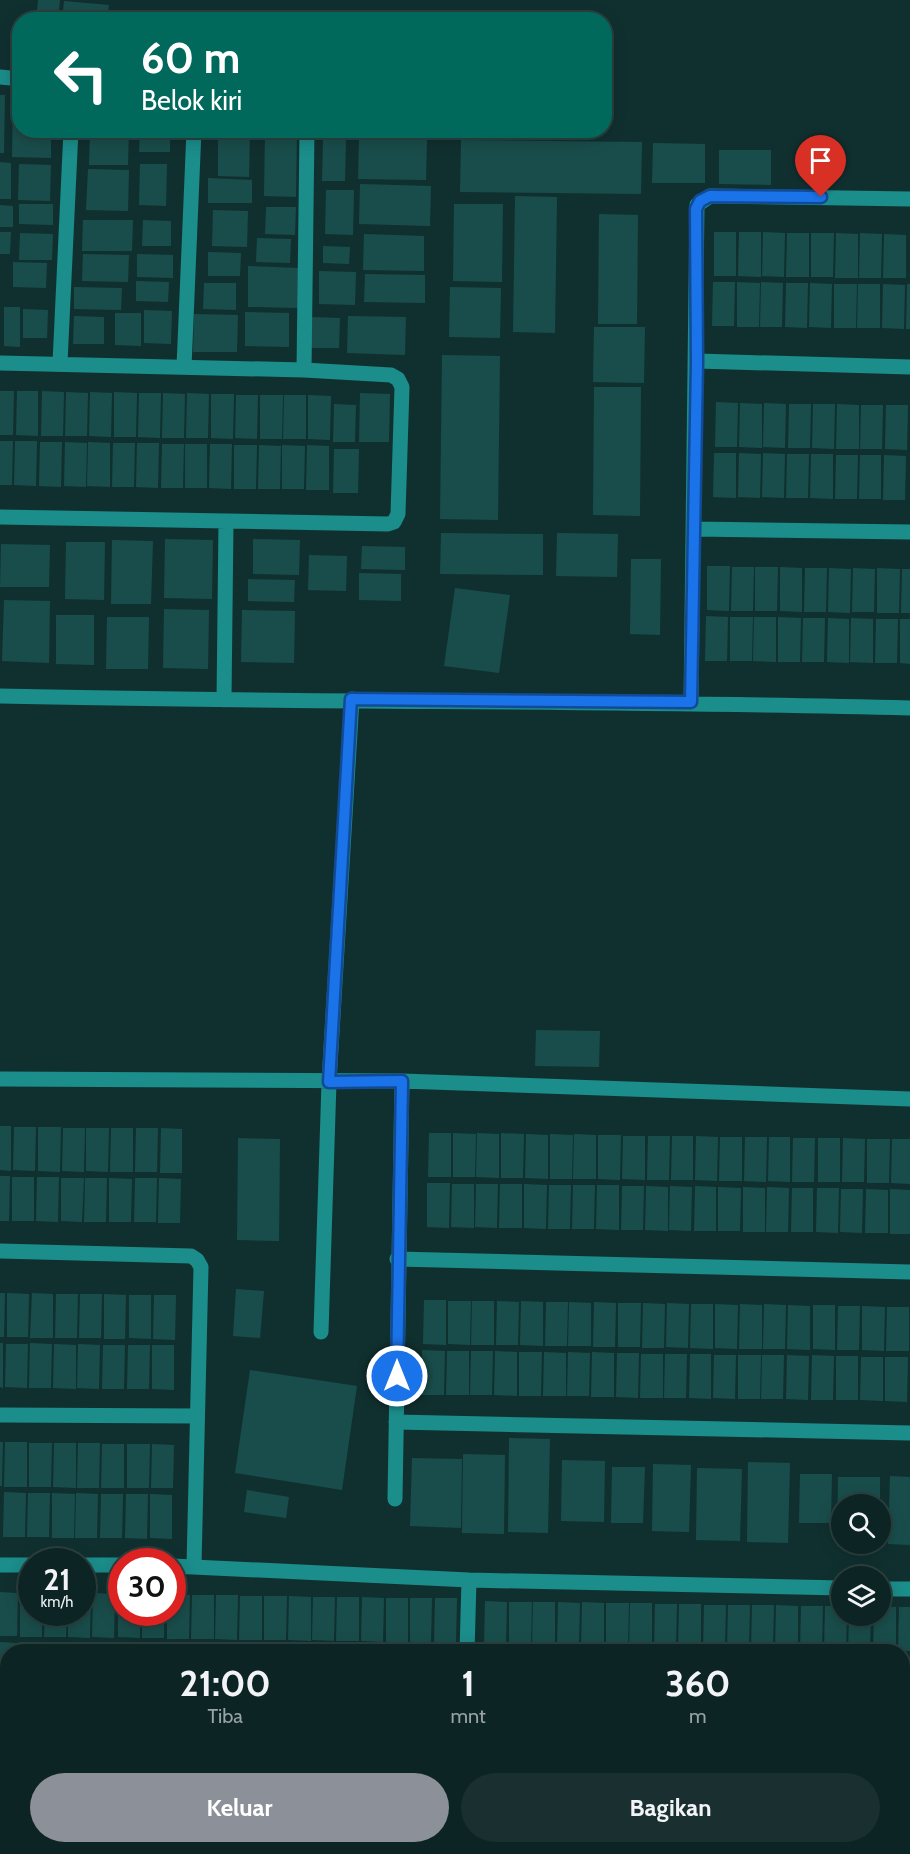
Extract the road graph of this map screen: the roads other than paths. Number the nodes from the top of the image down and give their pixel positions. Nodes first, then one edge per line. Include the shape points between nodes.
1 (71, 138) edge
2 (194, 138) edge
3 (307, 138) edge
4 (910, 199) edge
5 (697, 362) junction
6 (0, 363) edge
7 (60, 363) junction
8 (184, 367) junction
9 (910, 367) edge
10 (304, 370) junction
11 (0, 517) edge
12 (226, 522) junction
13 (694, 529) junction
14 (910, 532) edge
15 (0, 696) edge
16 (345, 699) junction
17 (224, 700) junction
18 (691, 702) junction
19 (910, 708) edge
20 (0, 1079) edge
21 (402, 1081) junction
22 (329, 1082) junction
23 (910, 1099) edge
24 (0, 1251) edge
25 (397, 1259) junction
26 (910, 1272) edge
27 (321, 1332) dead end
28 (0, 1415) edge
29 (196, 1416) junction
30 (396, 1422) junction
31 (910, 1433) edge
32 (395, 1499) dead end
33 (0, 1565) edge
34 (18, 1565) edge
35 (186, 1566) edge
36 (194, 1566) junction
37 (469, 1580) junction
38 (831, 1588) edge
39 (891, 1589) edge
40 (910, 1589) edge
41 (467, 1644) edge

1 - 7 street
2 - 8 street
3 - 10 street
4 - 5 street via 710,196 700,201 696,209
5 - 9 street
5 - 13 street
6 - 7 street
7 - 8 street
8 - 10 street
10 - 12 street via 391,375 398,379 402,387 398,514 394,522
11 - 12 street
12 - 17 street
13 - 14 street
13 - 18 street
15 - 17 street
16 - 17 street
16 - 18 street
16 - 22 street
18 - 19 street
20 - 22 street
21 - 22 street
21 - 23 street
21 - 25 street
22 - 27 street
24 - 29 street via 191,1256 197,1260 201,1267
25 - 26 street
25 - 30 street
28 - 29 street
29 - 36 street
30 - 31 street
30 - 32 street
33 - 34 street
35 - 36 street
36 - 37 street
37 - 38 street
37 - 41 street
39 - 40 street

